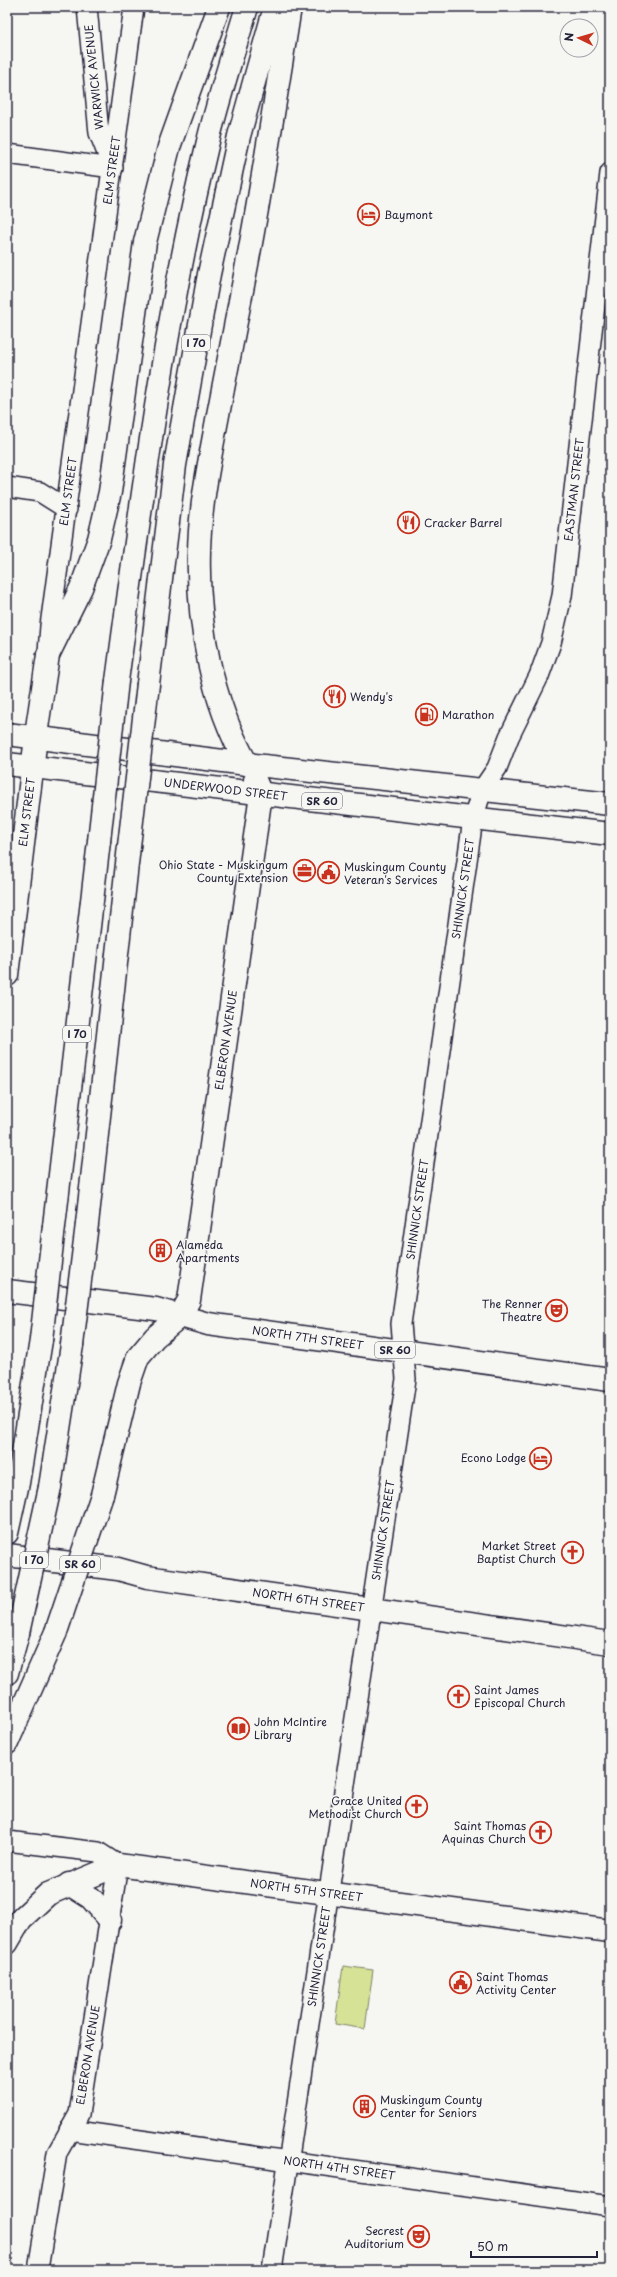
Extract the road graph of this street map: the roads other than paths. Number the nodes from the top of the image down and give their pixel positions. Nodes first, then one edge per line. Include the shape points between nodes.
1 (86, 7) edge
2 (134, 7) edge
3 (219, 7) edge
4 (246, 7) edge
5 (275, 7) edge
6 (290, 7) edge
7 (8, 158) edge
8 (113, 168) junction
9 (610, 173) edge
10 (7, 487) edge
11 (67, 509) junction
12 (48, 655) junction
13 (7, 734) edge
14 (36, 738) junction
15 (7, 764) edge
16 (247, 764) junction
17 (33, 768) junction
18 (482, 790) junction
19 (261, 794) junction
20 (610, 804) edge
21 (473, 819) junction
22 (610, 834) edge
23 (7, 975) edge
24 (7, 1291) edge
25 (180, 1316) junction
26 (404, 1351) junction
27 (610, 1380) edge
28 (7, 1533) edge
29 (7, 1555) edge
30 (371, 1609) junction
31 (610, 1644) edge
32 (7, 1673) edge
33 (7, 1743) edge
34 (7, 1840) edge
35 (118, 1865) junction
36 (70, 1884) junction
37 (329, 1892) junction
38 (110, 1920) junction
39 (610, 1931) edge
40 (7, 1943) edge
41 (70, 2130) junction
42 (288, 2161) junction
43 (610, 2206) edge
44 (39, 2263) dead end
45 (272, 2270) edge

1 - 8 street, WARWICK AVENUE via 99,133
2 - 8 street, ELM STREET
3 - 12 main road via 169,147 145,242 110,492 99,539 83,582
4 - 28 main road, I 70, bridge via 206,148 174,300 146,460 117,681 41,1340 18,1483
5 - 32 main road, I 70, bridge via 239,136 209,274 175,465 72,1344 50,1487
6 - 16 main road via 264,175 205,483 199,551 202,625 212,674 232,738
7 - 8 street
8 - 11 street, ELM STREET
9 - 18 street, EASTMAN STREET via 562,596 551,643 539,676 497,768
10 - 11 street via 40,492
11 - 12 street, ELM STREET
12 - 14 main road, ELM STREET
13 - 14 main road
14 - 16 main road
14 - 17 main road, ELM STREET
15 - 17 main road, UNDERWOOD STREET / SR 60
16 - 18 main road
16 - 19 main road
17 - 19 main road, UNDERWOOD STREET / SR 60
17 - 23 main road, ELM STREET
18 - 20 main road
18 - 21 street, SHINNICK STREET
19 - 21 main road, UNDERWOOD STREET / SR 60
19 - 25 main road, ELBERON AVENUE via 189,1300
21 - 22 main road, UNDERWOOD STREET / SR 60
21 - 26 street, SHINNICK STREET via 403,1305 401,1324
24 - 25 main road, NORTH 7TH STREET via 156,1309
25 - 26 main road, NORTH 7TH STREET / SR 60 via 208,1324
25 - 33 main road, SR 60, bridge via 155,1337 138,1357 129,1383 102,1495 56,1632
26 - 27 main road, NORTH 7TH STREET / SR 60
26 - 30 street, SHINNICK STREET via 406,1378
29 - 30 main road, NORTH 6TH STREET via 118,1569 147,1577
30 - 31 main road, NORTH 6TH STREET
30 - 37 street, SHINNICK STREET
34 - 35 street, NORTH 5TH STREET via 98,1852
35 - 36 main road
35 - 37 main road, NORTH 5TH STREET
35 - 38 street, ELBERON AVENUE
36 - 38 main road via 91,1898
36 - 40 main road via 48,1894 21,1919
37 - 39 main road, NORTH 5TH STREET
37 - 42 street, SHINNICK STREET
38 - 41 street, ELBERON AVENUE via 79,2114
41 - 42 street, NORTH 4TH STREET
41 - 44 street, ELBERON AVENUE via 57,2153
42 - 43 street, NORTH 4TH STREET
42 - 45 street, SHINNICK STREET

